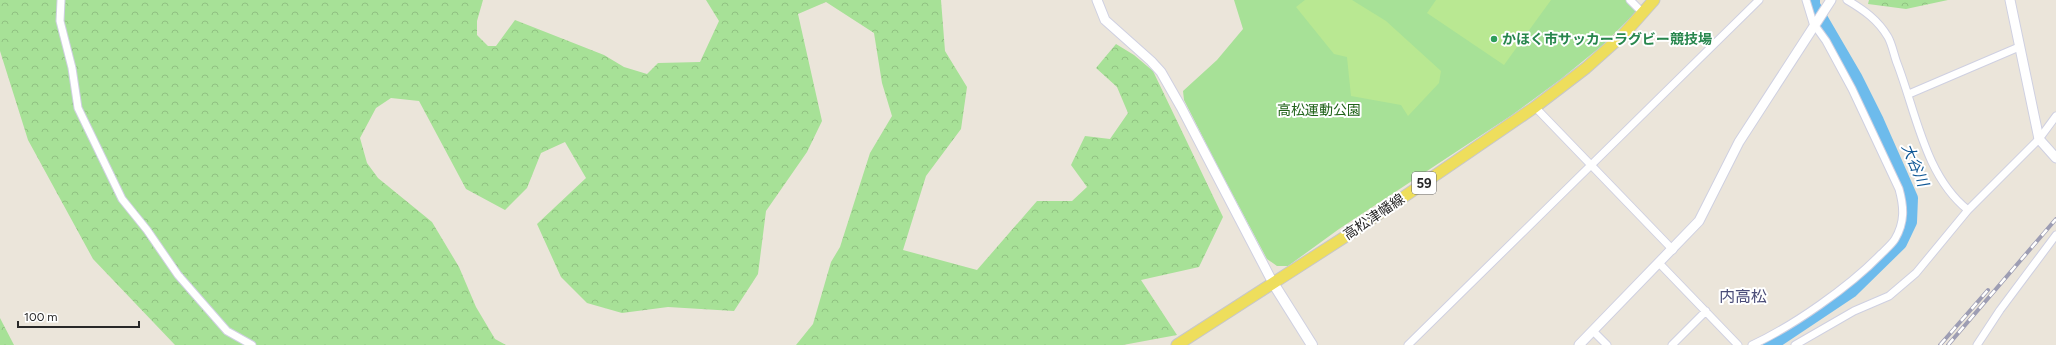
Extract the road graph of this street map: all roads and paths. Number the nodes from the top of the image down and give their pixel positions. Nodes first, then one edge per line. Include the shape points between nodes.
1 (61, 0) edge
2 (1097, 0) edge
3 (1630, 0) edge
4 (1654, 0) edge
5 (1760, 0) edge
6 (1806, 0) edge
7 (1831, 0) edge
8 (1848, 0) edge
9 (2010, 0) edge
10 (1643, 13) junction
11 (1816, 25) junction
12 (2019, 47) junction
13 (1910, 94) junction
14 (1535, 107) junction
15 (2056, 116) edge
16 (2039, 139) junction
17 (2056, 158) edge
18 (1592, 165) junction
19 (1968, 210) junction
20 (2056, 235) edge
21 (1673, 250) junction
22 (1660, 263) junction
23 (1273, 283) junction
24 (1706, 311) junction
25 (1593, 331) junction
26 (252, 345) edge
27 (1177, 345) edge
28 (1312, 345) edge
29 (1408, 345) edge
30 (1579, 345) edge
31 (1607, 345) edge
32 (1672, 345) edge
33 (1738, 345) edge
34 (1752, 345) edge
35 (1795, 345) edge
36 (1977, 345) edge

1 - 26 street via 60,21 72,68 78,108 122,199 178,275 227,331
2 - 23 street via 1098,8 1105,20 1151,61 1165,79
3 - 10 street
4 - 10 main road, 高松津幡線 / 59
5 - 18 street
6 - 11 street
7 - 11 street
8 - 13 street via 1867,12 1888,37
9 - 12 street
10 - 14 main road, 高松津幡線 / 59 via 1586,68
11 - 21 street via 1739,142 1699,221
11 - 34 street via 1852,89 1899,189 1904,207 1901,223 1895,239 1871,265 1847,285 1772,336
12 - 13 street
12 - 16 street
13 - 19 street via 1924,145 1933,164 1942,182
14 - 18 street
14 - 23 main road, 高松津幡線 / 59 via 1354,231
15 - 16 street
16 - 17 street
16 - 19 street
18 - 21 street
18 - 29 street
19 - 35 street via 1916,273 1889,296 1854,311
20 - 36 street
21 - 22 street
22 - 24 street
22 - 25 street
23 - 27 main road, 高松津幡線 / 59
23 - 28 main road
24 - 32 street
24 - 33 street
25 - 30 street
25 - 31 street

